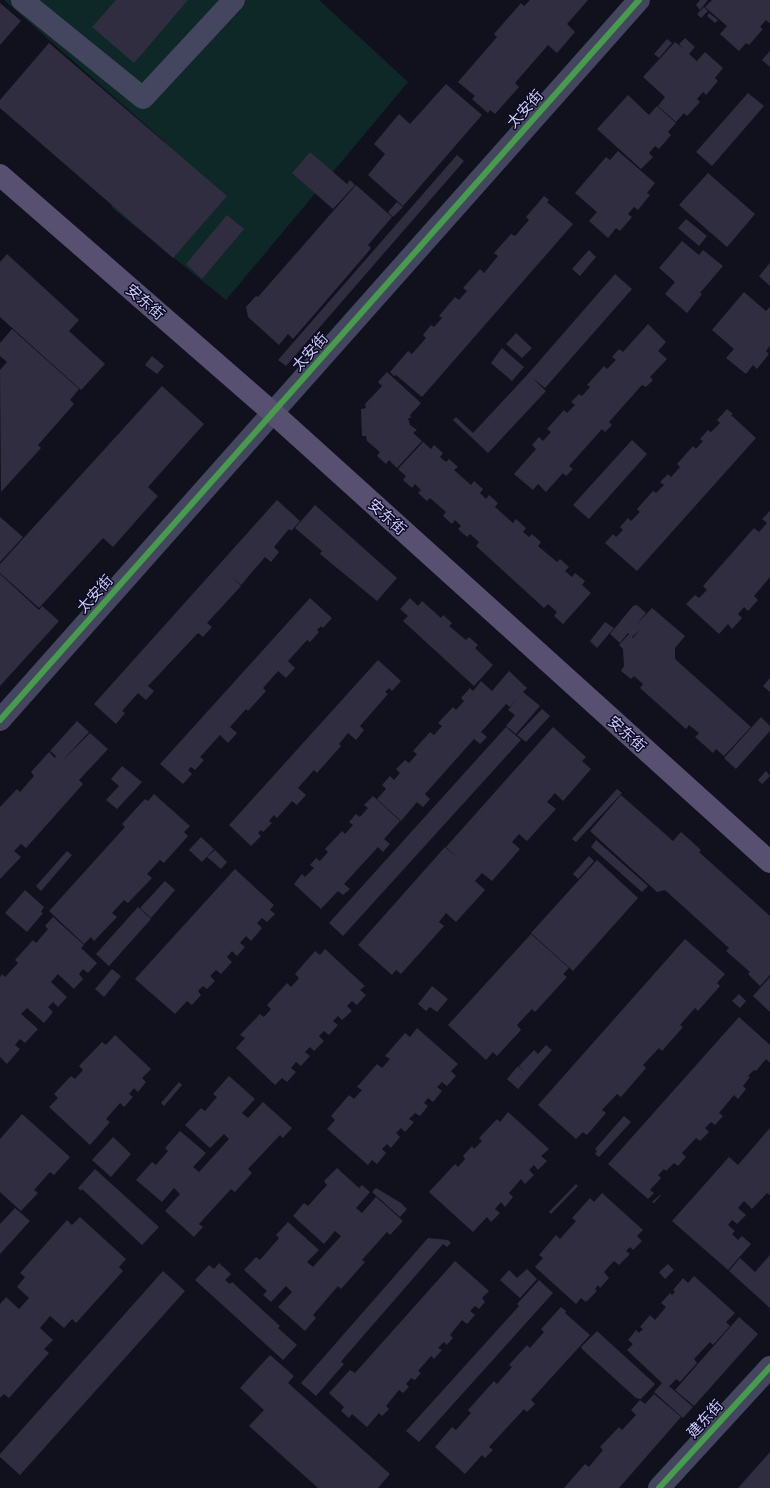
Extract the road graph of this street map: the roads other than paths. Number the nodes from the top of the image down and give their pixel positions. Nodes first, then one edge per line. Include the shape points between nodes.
1 (22, 0) edge
2 (234, 0) edge
3 (639, 0) edge
4 (0, 175) edge
5 (273, 413) junction
6 (0, 720) edge
7 (770, 862) edge
8 (770, 1367) edge
9 (659, 1488) edge

1 - 2 street via 143,98
3 - 5 street, 太安街
4 - 5 main road, 安东街
5 - 6 street, 太安街
5 - 7 main road, 安东街
8 - 9 street, 建东街

